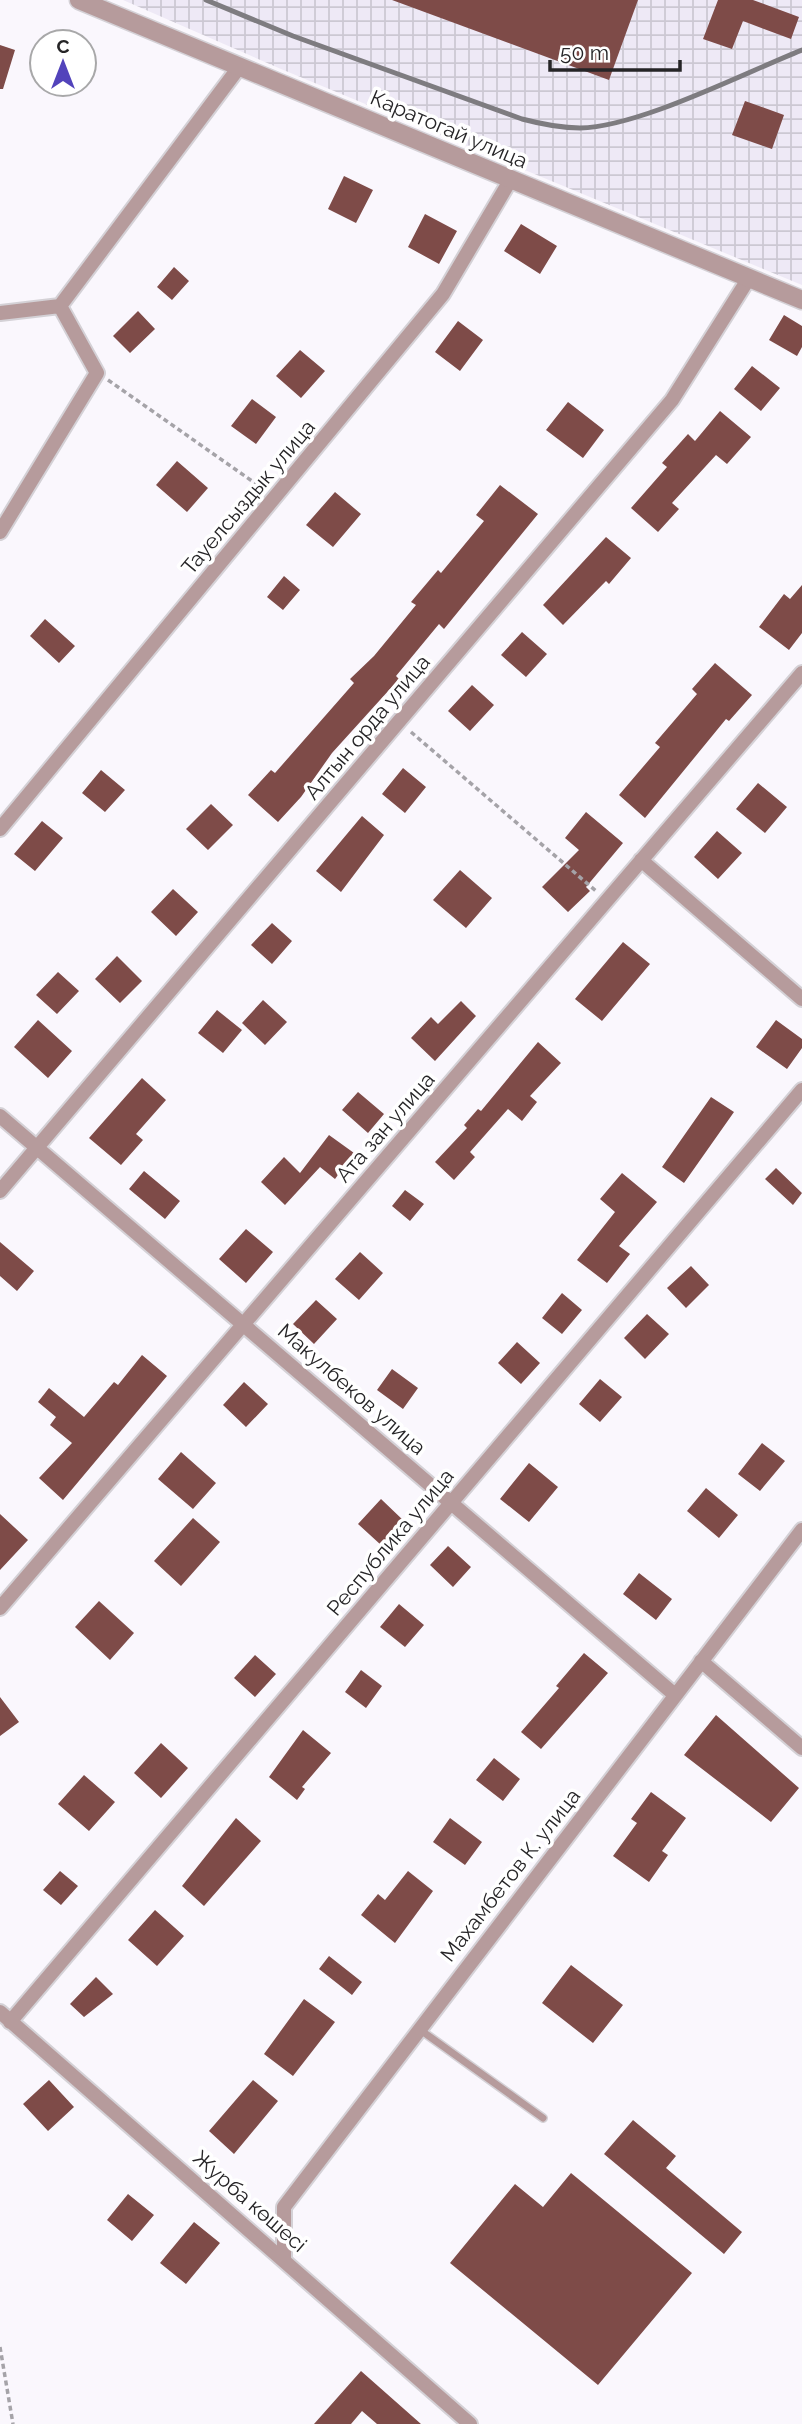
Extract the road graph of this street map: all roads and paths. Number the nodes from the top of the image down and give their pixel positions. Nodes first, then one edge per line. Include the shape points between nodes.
1 (79, 0) edge
2 (240, 66) junction
3 (511, 179) junction
4 (749, 278) junction
5 (802, 300) edge
6 (60, 306) junction
7 (0, 313) edge
8 (97, 373) junction
9 (275, 497) junction
10 (0, 532) edge
11 (802, 673) edge
12 (399, 721) junction
13 (0, 829) edge
14 (641, 860) junction
15 (607, 900) junction
16 (802, 999) edge
17 (802, 1090) edge
18 (0, 1116) edge
19 (37, 1148) junction
20 (0, 1191) edge
21 (243, 1324) junction
22 (451, 1503) junction
23 (802, 1530) edge
24 (0, 1608) edge
25 (701, 1661) junction
26 (676, 1695) junction
27 (802, 1748) edge
28 (5, 2017) edge
29 (418, 2029) junction
30 (543, 2118) dead end
31 (284, 2258) junction
32 (0, 2347) edge
33 (13, 2424) edge
34 (470, 2424) edge

1 - 2 street, Каратогай улица
2 - 3 street, Каратогай улица
2 - 6 street
3 - 4 street, Каратогай улица
3 - 9 street, Тауелсыздык улица via 443,294
4 - 5 street, Каратогай улица
4 - 12 street, Алтын орда улица via 672,400
6 - 7 street
6 - 8 street
8 - 9 path
8 - 10 street
9 - 13 street, Тауелсыздык улица
11 - 14 street, Ата зан улица
12 - 15 path
12 - 19 street, Алтын орда улица
14 - 15 street, Ата зан улица
14 - 16 street
15 - 21 street, Ата зан улица
17 - 22 street, Республика улица
18 - 19 street, Макулбеков улица
19 - 20 street, Алтын орда улица
19 - 21 street, Макулбеков улица
21 - 22 street, Макулбеков улица
21 - 24 street, Ата зан улица
22 - 26 street, Макулбеков улица
22 - 28 street, Республика улица
23 - 25 street, Махамбетов К. улица
25 - 26 street, Махамбетов К. улица
25 - 27 street
26 - 29 street, Махамбетов К. улица
28 - 31 street, Журба көшесі
29 - 30 lane
29 - 31 street, Махамбетов К. улица via 284,2207
31 - 34 street, Журба көшесі
32 - 33 path

